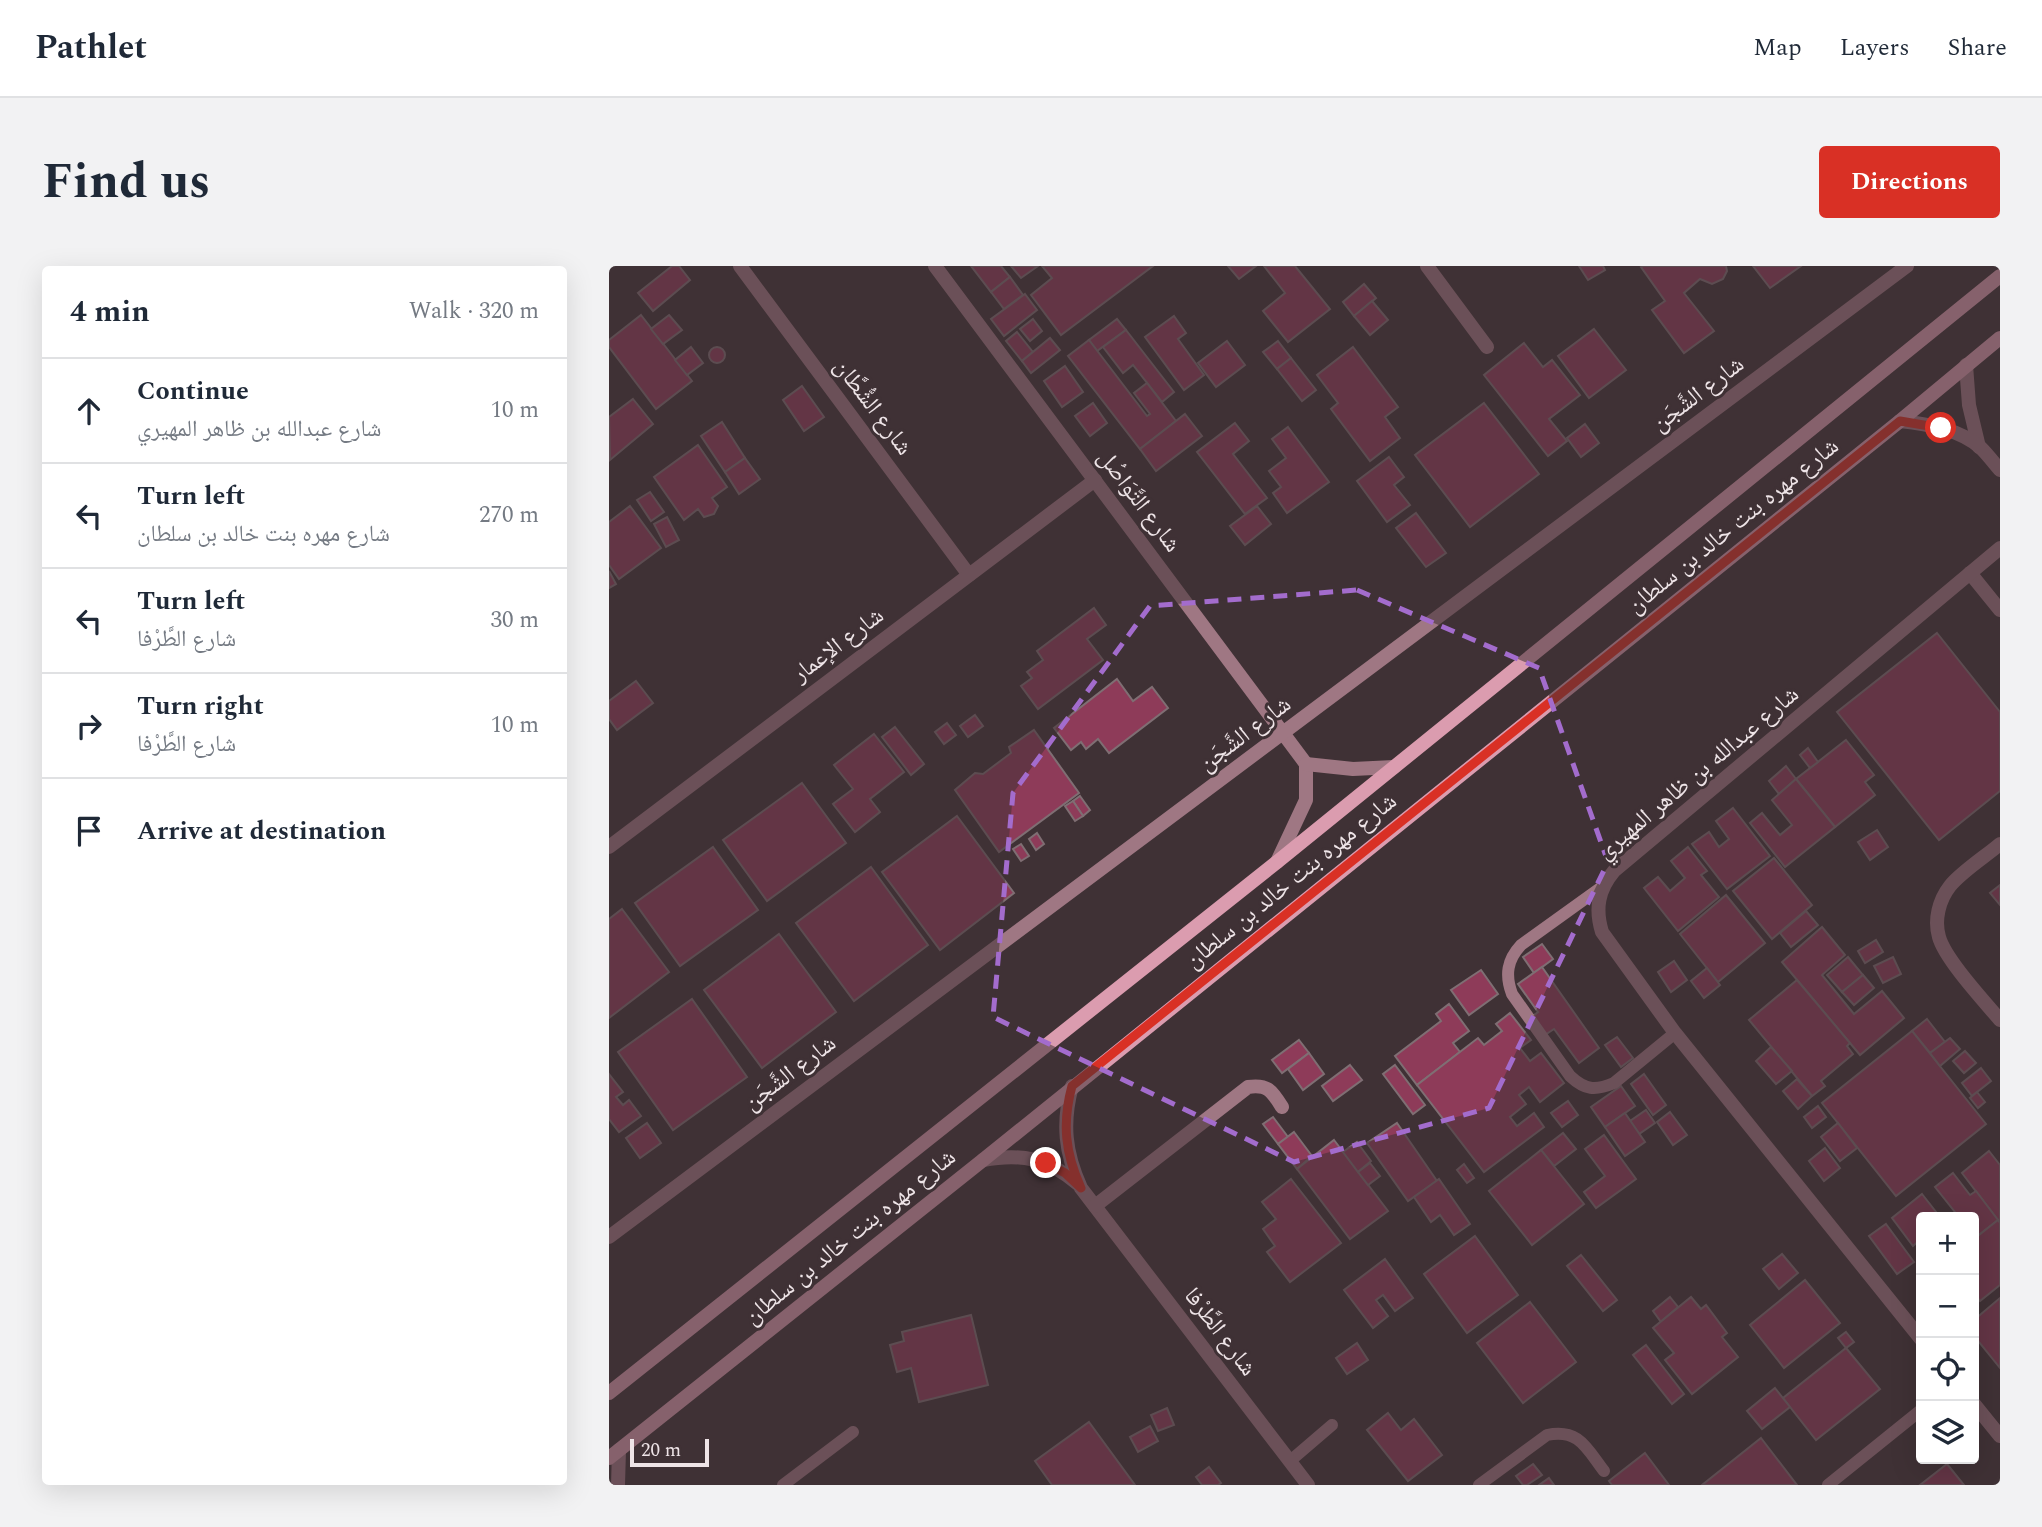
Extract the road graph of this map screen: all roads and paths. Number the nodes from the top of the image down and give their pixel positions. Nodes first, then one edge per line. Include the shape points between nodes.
1 (740, 266) edge
2 (935, 266) edge
3 (1427, 266) edge
4 (1907, 266) edge
5 (2000, 276) edge
6 (2000, 338) edge
7 (1487, 347) dead end
8 (1966, 365) junction
9 (1900, 421) junction
10 (1979, 447) junction
11 (2000, 470) edge
12 (1095, 480) junction
13 (2000, 548) edge
14 (1971, 573) junction
15 (969, 575) junction
16 (2000, 610) edge
17 (1283, 734) junction
18 (1306, 764) junction
19 (1394, 767) junction
20 (2000, 844) edge
21 (609, 847) edge
22 (1277, 862) junction
23 (1603, 886) junction
24 (2000, 1020) edge
25 (1675, 1033) junction
26 (1072, 1086) junction
27 (1282, 1107) dead end
28 (983, 1160) junction
29 (1081, 1188) junction
30 (1095, 1206) junction
31 (609, 1237) edge
32 (1920, 1338) edge
33 (609, 1393) edge
34 (1979, 1410) edge
35 (1916, 1414) edge
36 (1332, 1425) dead end
37 (853, 1432) dead end
38 (2000, 1436) edge
39 (614, 1454) edge
40 (1290, 1461) junction
41 (1604, 1471) dead end
42 (618, 1485) edge
43 (783, 1485) edge
44 (1308, 1485) edge
45 (1479, 1485) edge
46 (1828, 1485) edge

1 - 15 street, شارع الشُّطَّان
2 - 12 street, شارع التَّوَاصُل
3 - 7 street
4 - 17 street, شارع الشَّجَن
5 - 19 street, شارع مهره بنت خالد بن سلطان
6 - 8 street, شارع مهره بنت خالد بن سلطان
8 - 9 street, شارع مهره بنت خالد بن سلطان
8 - 10 street
9 - 10 street via 1941,428
9 - 26 street, شارع مهره بنت خالد بن سلطان
10 - 11 street
12 - 15 street, شارع الإعمار
12 - 17 street, شارع التَّوَاصُل
13 - 14 street, شارع عبدالله بن ظاهر المهيري
14 - 16 street
14 - 23 street, شارع عبدالله بن ظاهر المهيري via 1615,871
15 - 21 street, شارع الإعمار
17 - 18 street, شارع التَّوَاصُل
17 - 31 street, شارع الشَّجَن
18 - 19 street
18 - 22 street via 1306,800
19 - 22 street, شارع مهره بنت خالد بن سلطان
20 - 24 street via 1950,885 1937,919 1947,954
22 - 33 street, شارع مهره بنت خالد بن سلطان
23 - 25 street, شارع عبدالله بن ظاهر المهيري via 1597,906 1602,932
23 - 25 lane via 1521,944 1508,968 1513,995 1570,1076 1591,1088 1614,1083
25 - 32 street, شارع عبدالله بن ظاهر المهيري
26 - 28 street, شارع مهره بنت خالد بن سلطان
26 - 29 street, شارع الطَّرْفا via 1065,1127 1072,1168
27 - 30 street via 1269,1089 1248,1087
28 - 29 street, شارع الطَّرْفا via 1025,1157 1065,1173
28 - 39 street, شارع مهره بنت خالد بن سلطان
29 - 30 street, شارع الطَّرْفا
30 - 40 street, شارع الطَّرْفا
34 - 38 street
35 - 46 lane
36 - 40 lane
37 - 43 lane
39 - 42 street
40 - 44 street, شارع الطَّرْفا
41 - 45 lane via 1583,1443 1560,1432 1548,1435

